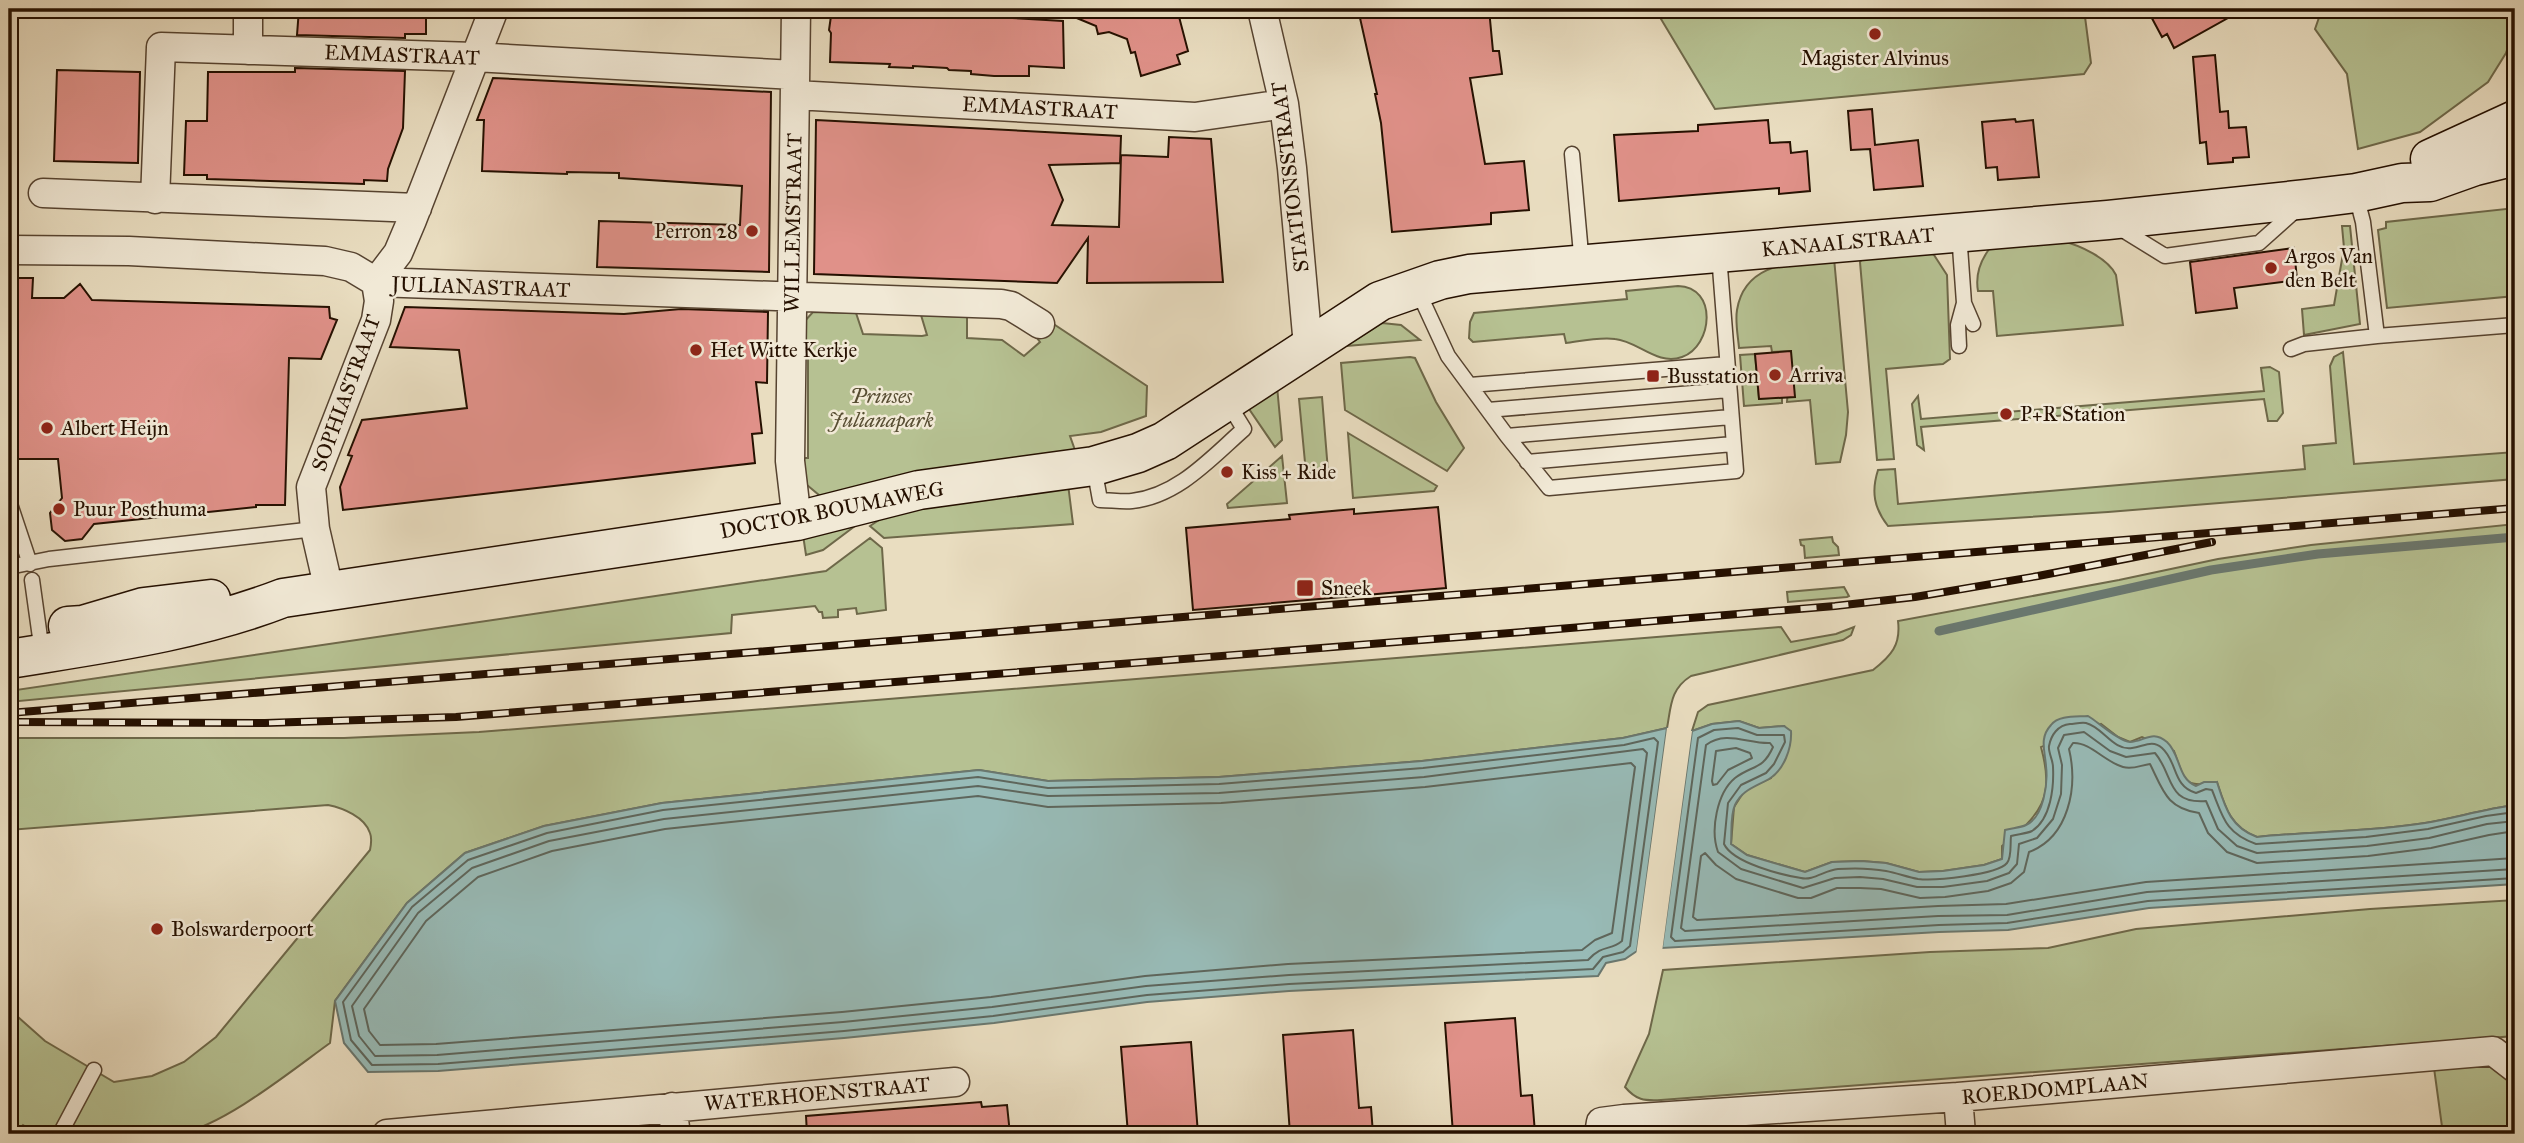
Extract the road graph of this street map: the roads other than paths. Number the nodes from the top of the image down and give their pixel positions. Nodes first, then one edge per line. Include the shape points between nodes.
1 (248, 9) edge
2 (494, 9) edge
3 (796, 9) edge
4 (1262, 9) edge
5 (248, 50) junction
6 (474, 57) junction
7 (795, 85) junction
8 (1284, 104) junction
9 (2515, 120) edge
10 (1572, 154) dead end
11 (2515, 156) edge
12 (2402, 183) junction
13 (43, 193) dead end
14 (2356, 193) junction
15 (155, 199) junction
16 (417, 208) junction
17 (1959, 232) junction
18 (9, 250) edge
19 (1719, 253) junction
20 (1582, 265) junction
21 (376, 282) junction
22 (1416, 287) junction
23 (792, 297) junction
24 (1964, 303) junction
25 (1040, 324) dead end
26 (1973, 324) dead end
27 (2515, 325) edge
28 (2377, 336) junction
29 (1308, 346) junction
30 (1959, 346) dead end
31 (2291, 349) dead end
32 (1727, 364) junction
33 (1470, 385) junction
34 (1729, 390) junction
35 (1488, 410) junction
36 (1731, 417) junction
37 (1507, 436) junction
38 (1733, 444) junction
39 (1527, 461) junction
40 (9, 501) edge
41 (797, 521) junction
42 (315, 529) junction
43 (30, 564) junction
44 (9, 567) edge
45 (32, 580) dead end
46 (329, 590) junction
47 (25, 644) edge
48 (2515, 1068) edge
49 (94, 1070) dead end
50 (955, 1082) dead end
51 (1958, 1097) junction
52 (674, 1121) edge
53 (60, 1134) edge
54 (387, 1134) edge
55 (1599, 1134) edge
56 (1961, 1134) edge

1 - 5 street
2 - 6 street
3 - 7 street, WILLEMSTRAAT
4 - 8 street, STATIONSSTRAAT
5 - 6 street, EMMASTRAAT
5 - 15 street, EMMASTRAAT via 161,47
6 - 7 street, EMMASTRAAT
6 - 16 street
7 - 8 street, EMMASTRAAT via 1195,117
7 - 23 street, WILLEMSTRAAT
8 - 29 street, STATIONSSTRAAT
9 - 12 main road, KANAALSTRAAT via 2423,163
10 - 20 lane
11 - 12 main road, KANAALSTRAAT via 2430,183
12 - 14 main road, KANAALSTRAAT
13 - 15 street
14 - 17 main road, KANAALSTRAAT
14 - 28 lane
15 - 16 street
16 - 21 street via 398,253
17 - 19 main road, KANAALSTRAAT
17 - 24 lane
18 - 21 street, JULIANASTRAAT via 325,261 351,267
19 - 20 main road, KANAALSTRAAT
19 - 32 lane
20 - 22 main road, KANAALSTRAAT via 1469,274
21 - 23 street, JULIANASTRAAT
21 - 42 street, SOPHIASTRAAT via 376,320 311,486
22 - 29 main road, KANAALSTRAAT via 1380,301
22 - 33 lane via 1448,356
23 - 25 street via 1001,304
23 - 41 street, WILLEMSTRAAT via 790,461
24 - 26 lane
24 - 30 lane
27 - 28 lane
28 - 31 lane
29 - 41 main road, DOCTOR BOUMAWEG via 1166,441 1138,453 1094,466 919,490
32 - 33 lane
32 - 34 lane
33 - 35 lane
34 - 35 lane
34 - 36 lane
35 - 37 lane
36 - 37 lane
36 - 38 lane
37 - 39 lane
38 - 39 lane
38 - 39 lane via 1736,471 1549,488
40 - 43 lane
41 - 46 main road, DOCTOR BOUMAWEG
42 - 43 lane
42 - 46 street, SOPHIASTRAAT
43 - 44 lane
45 - 47 lane
46 - 47 main road, DOCTOR BOUMAWEG via 283,598 246,595 144,607
48 - 51 street, ROERDOMPLAAN via 2493,1051
49 - 53 lane
50 - 52 street, WATERHOENSTRAAT
51 - 55 street, ROERDOMPLAAN via 1624,1119 1601,1122
51 - 56 street
52 - 54 street, WATERHOENSTRAAT

